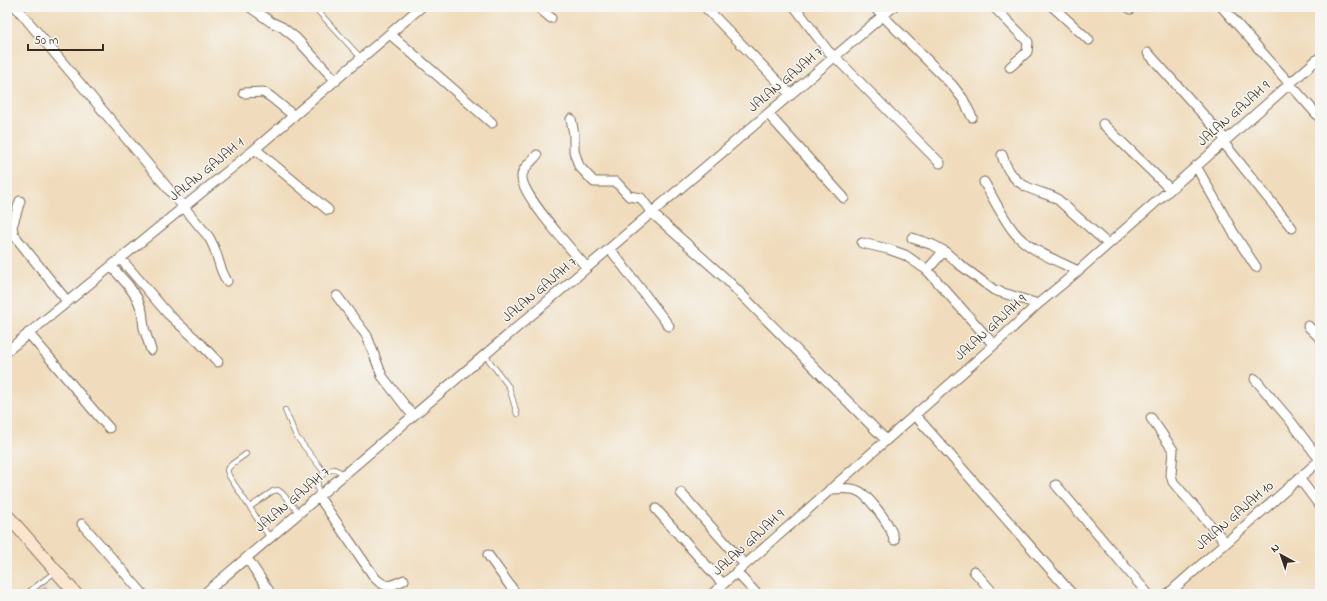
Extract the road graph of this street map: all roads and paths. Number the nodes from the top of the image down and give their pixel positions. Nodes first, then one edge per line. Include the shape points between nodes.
1 (16, 7) edge
2 (250, 7) edge
3 (314, 7) edge
4 (421, 7) edge
5 (538, 7) edge
6 (705, 7) edge
7 (795, 7) edge
8 (874, 7) edge
9 (893, 7) edge
10 (994, 7) edge
11 (1053, 7) edge
12 (1222, 7) edge
13 (883, 16) junction
14 (551, 18) dead end
15 (390, 34) junction
16 (1089, 40) dead end
17 (1148, 53) dead end
18 (835, 57) junction
19 (1320, 57) edge
20 (362, 59) junction
21 (1010, 67) dead end
22 (336, 81) junction
23 (1290, 83) junction
24 (244, 93) dead end
25 (791, 94) junction
26 (768, 114) junction
27 (294, 116) junction
28 (972, 117) dead end
29 (1320, 118) edge
30 (571, 119) dead end
31 (492, 123) dead end
32 (1103, 124) dead end
33 (1224, 141) junction
34 (255, 149) junction
35 (538, 155) dead end
36 (1002, 155) dead end
37 (940, 163) dead end
38 (1196, 166) junction
39 (984, 182) dead end
40 (1170, 189) junction
41 (844, 198) dead end
42 (20, 200) dead end
43 (183, 207) junction
44 (328, 210) dead end
45 (652, 212) junction
46 (1292, 228) dead end
47 (912, 238) dead end
48 (862, 243) dead end
49 (1108, 244) junction
50 (610, 249) junction
51 (944, 251) junction
52 (121, 259) junction
53 (112, 267) junction
54 (1256, 267) dead end
55 (587, 268) junction
56 (926, 270) junction
57 (1078, 271) junction
58 (227, 281) dead end
59 (337, 296) dead end
60 (67, 301) junction
61 (1038, 304) junction
62 (669, 326) dead end
63 (1308, 326) dead end
64 (28, 333) junction
65 (1320, 338) edge
66 (994, 345) junction
67 (151, 350) dead end
68 (7, 351) edge
69 (485, 355) junction
70 (218, 362) dead end
71 (1255, 378) dead end
72 (285, 410) dead end
73 (517, 414) dead end
74 (915, 415) junction
75 (413, 416) junction
76 (1151, 418) dead end
77 (109, 428) dead end
78 (886, 440) junction
79 (246, 454) dead end
80 (1320, 460) edge
81 (324, 472) junction
82 (345, 474) junction
83 (1299, 478) junction
84 (1056, 485) dead end
85 (830, 489) junction
86 (681, 493) dead end
87 (319, 497) junction
88 (1320, 506) edge
89 (250, 507) junction
90 (656, 509) dead end
91 (299, 513) junction
92 (7, 515) edge
93 (82, 524) dead end
94 (270, 538) junction
95 (894, 540) dead end
96 (1226, 543) junction
97 (488, 555) dead end
98 (247, 558) junction
99 (745, 565) junction
100 (56, 571) junction
101 (974, 571) dead end
102 (736, 572) junction
103 (404, 580) dead end
104 (723, 584) junction
105 (26, 594) edge
106 (76, 594) edge
107 (143, 594) edge
108 (204, 594) edge
109 (271, 594) edge
110 (516, 594) edge
111 (712, 594) edge
112 (756, 594) edge
113 (994, 594) edge
114 (1072, 594) edge
115 (1148, 594) edge
116 (1168, 594) edge

1 - 43 street
2 - 22 street via 296,38
3 - 20 lane
4 - 15 street, JALAN GAJAH 1
5 - 14 street
6 - 25 street
7 - 18 street
8 - 13 street
9 - 13 street, JALAN GAJAH 7
10 - 21 street via 1028,42 1027,52
11 - 16 street
12 - 23 street
13 - 18 street, JALAN GAJAH 7
13 - 28 street via 952,85
15 - 20 street, JALAN GAJAH 1
15 - 31 street
17 - 33 street
18 - 25 street, JALAN GAJAH 7
18 - 37 street
19 - 23 street, JALAN GAJAH 9
20 - 22 street, JALAN GAJAH 1
22 - 27 street, JALAN GAJAH 1
23 - 29 street
23 - 33 street, JALAN GAJAH 9
24 - 27 street via 263,92
25 - 26 street, JALAN GAJAH 7
26 - 41 street
26 - 45 street, JALAN GAJAH 7
27 - 34 street, JALAN GAJAH 1
30 - 45 street via 574,151 579,166 594,182 616,182 629,196 641,198
32 - 40 street
33 - 38 street, JALAN GAJAH 9
33 - 46 street
34 - 43 street, JALAN GAJAH 1
34 - 44 street
35 - 55 street via 523,172 522,178 528,194
36 - 49 street via 1005,165 1020,183 1056,198
38 - 40 street, JALAN GAJAH 9
38 - 54 street
39 - 57 street via 1014,232 1022,240
40 - 49 street, JALAN GAJAH 9
42 - 60 street via 12,227 14,234
43 - 52 street, JALAN GAJAH 1
43 - 58 street via 213,243
45 - 50 street, JALAN GAJAH 7
45 - 78 street via 725,278
47 - 51 street
48 - 56 street via 905,256
49 - 57 street, JALAN GAJAH 9
50 - 55 street, JALAN GAJAH 7
50 - 62 street
51 - 56 street
51 - 61 street via 994,290
52 - 53 street, JALAN GAJAH 1
52 - 70 street via 168,314
53 - 60 street, JALAN GAJAH 1
53 - 67 street via 137,298
55 - 69 street, JALAN GAJAH 7
56 - 66 street
57 - 61 street, JALAN GAJAH 9
59 - 75 street via 367,336 382,376
60 - 64 street, JALAN GAJAH 1
61 - 66 street, JALAN GAJAH 9
63 - 65 street
64 - 68 street, JALAN GAJAH 1
64 - 77 street
66 - 74 street, JALAN GAJAH 9
69 - 73 lane via 510,387
69 - 75 street, JALAN GAJAH 7
71 - 80 street
72 - 81 lane via 296,436
74 - 78 street, JALAN GAJAH 9
74 - 114 street
75 - 82 street, JALAN GAJAH 7
76 - 96 street via 1173,450 1173,482
78 - 85 street, JALAN GAJAH 9
79 - 89 lane via 227,470
80 - 83 street, JALAN GAJAH 10
81 - 82 lane via 334,469
81 - 87 lane via 316,487
82 - 87 street, JALAN GAJAH 7
83 - 88 street
83 - 96 street, JALAN GAJAH 10
84 - 115 street
85 - 95 street via 846,488 859,491 885,521
85 - 99 street, JALAN GAJAH 9
86 - 99 street
87 - 91 street, JALAN GAJAH 7
87 - 103 street via 380,583 386,586
89 - 91 lane via 278,490
89 - 94 lane
90 - 104 street
91 - 94 street, JALAN GAJAH 7
92 - 100 street
93 - 107 street
94 - 98 street, JALAN GAJAH 7
96 - 116 street, JALAN GAJAH 10
97 - 110 street
98 - 108 street, JALAN GAJAH 7
98 - 109 street
99 - 102 street, JALAN GAJAH 9
100 - 105 lane
100 - 106 street
101 - 113 street
102 - 104 street, JALAN GAJAH 9
102 - 112 street
104 - 111 street, JALAN GAJAH 9

